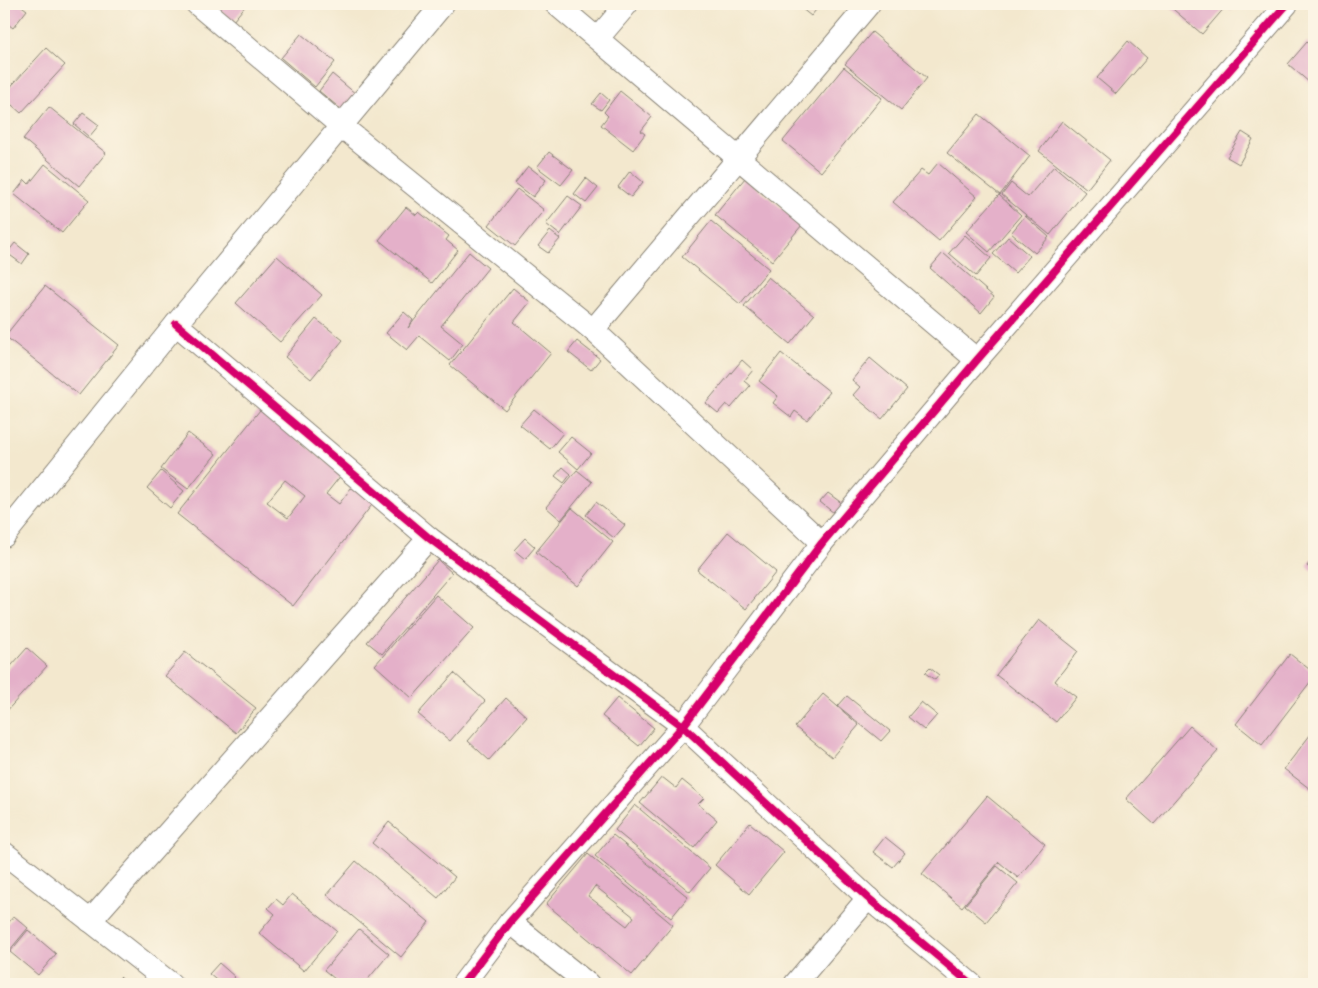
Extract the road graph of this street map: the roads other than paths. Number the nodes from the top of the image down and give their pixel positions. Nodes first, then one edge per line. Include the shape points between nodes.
1 (197, 4) edge
2 (443, 4) edge
3 (556, 4) edge
4 (627, 4) edge
5 (869, 4) edge
6 (1287, 4) edge
7 (598, 38) junction
8 (340, 125) junction
9 (738, 157) junction
10 (176, 324) junction
11 (593, 330) junction
12 (976, 360) junction
13 (4, 536) edge
14 (429, 538) junction
15 (822, 543) junction
16 (683, 726) junction
17 (4, 853) edge
18 (868, 898) junction
19 (90, 921) junction
20 (510, 922) junction
21 (171, 984) edge
22 (463, 984) edge
23 (588, 984) edge
24 (795, 984) edge
25 (971, 984) edge

1 - 8 street
2 - 8 street
3 - 7 street
4 - 7 street
5 - 9 street
6 - 12 street
7 - 9 street
8 - 10 street
8 - 11 street
9 - 11 street
9 - 12 street
10 - 13 street
10 - 14 street
11 - 15 street
12 - 15 street
14 - 16 street
14 - 19 street
15 - 16 street
16 - 18 street
16 - 20 street
17 - 19 street
18 - 24 street
18 - 25 street
19 - 21 street
20 - 22 street
20 - 23 street

